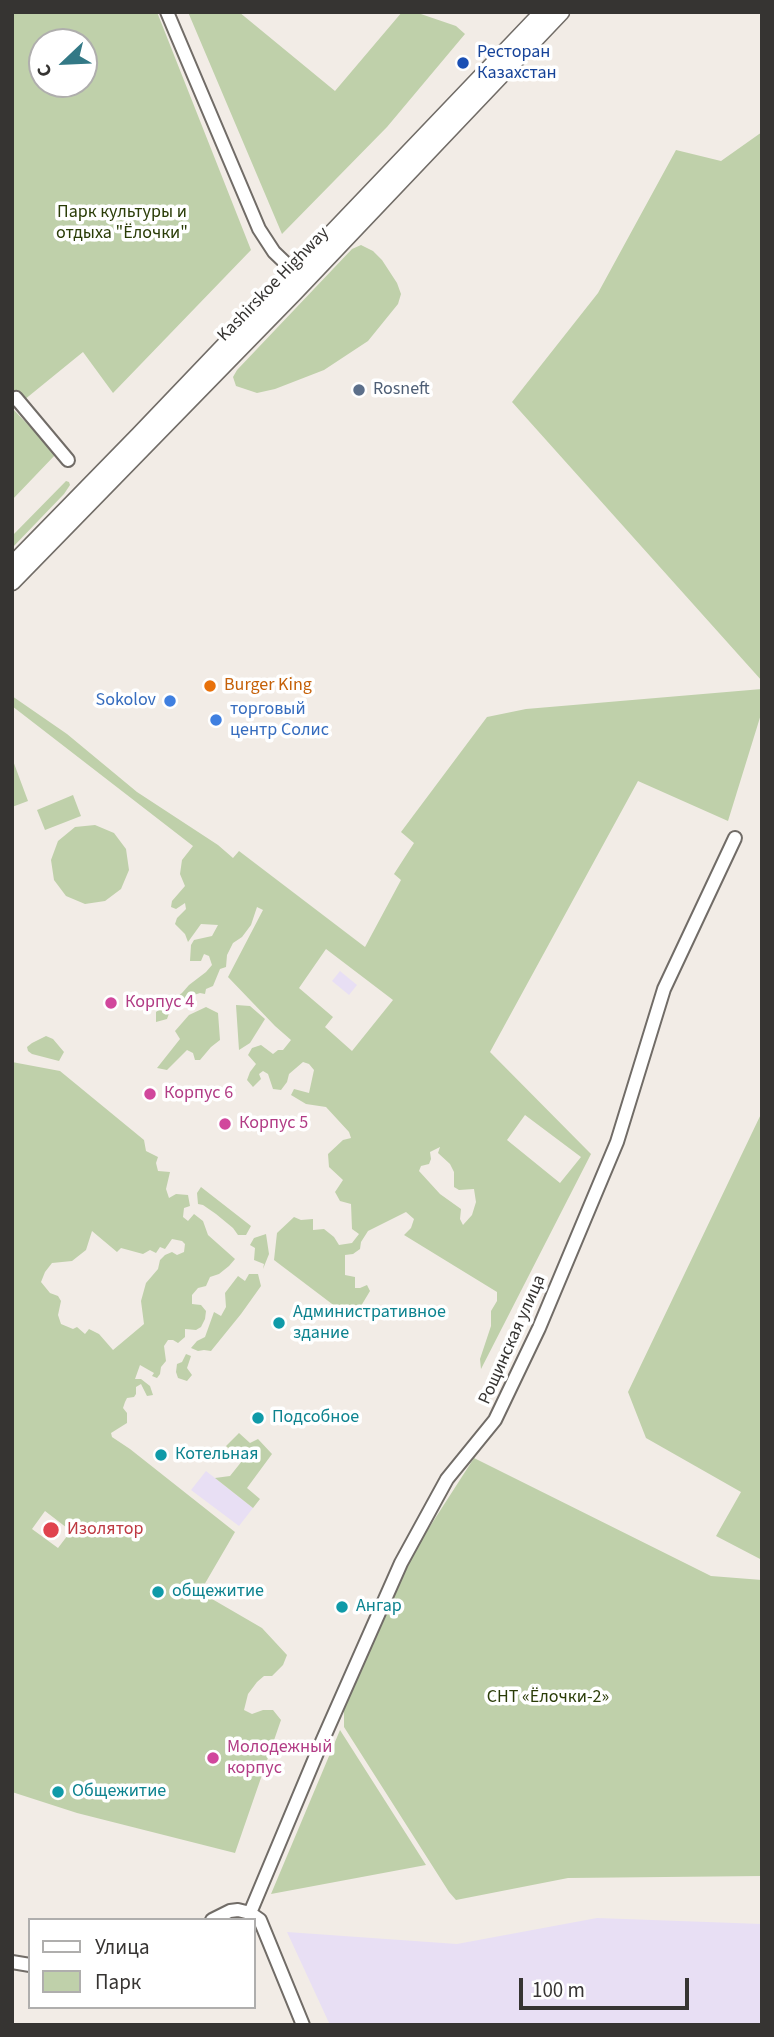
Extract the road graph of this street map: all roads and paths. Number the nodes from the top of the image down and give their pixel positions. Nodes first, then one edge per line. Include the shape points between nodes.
1 (167, 12) edge
2 (543, 12) edge
3 (561, 12) edge
4 (300, 277) junction
5 (14, 399) edge
6 (68, 460) dead end
7 (12, 565) edge
8 (12, 582) edge
9 (735, 838) dead end
10 (250, 1913) junction
11 (217, 1918) edge
12 (255, 1918) edge
13 (256, 1918) edge
14 (303, 2025) edge

1 - 4 street via 259,229
2 - 4 main road, Kashirskoe Highway
3 - 4 main road, Kashirskoe Highway
4 - 7 main road, Kashirskoe Highway
4 - 8 main road, Kashirskoe Highway
5 - 6 street
9 - 10 street, Рощинская улица via 664,989 617,1142 539,1328 495,1420 447,1479 401,1563
10 - 11 street via 234,1911
10 - 12 street
13 - 14 street

